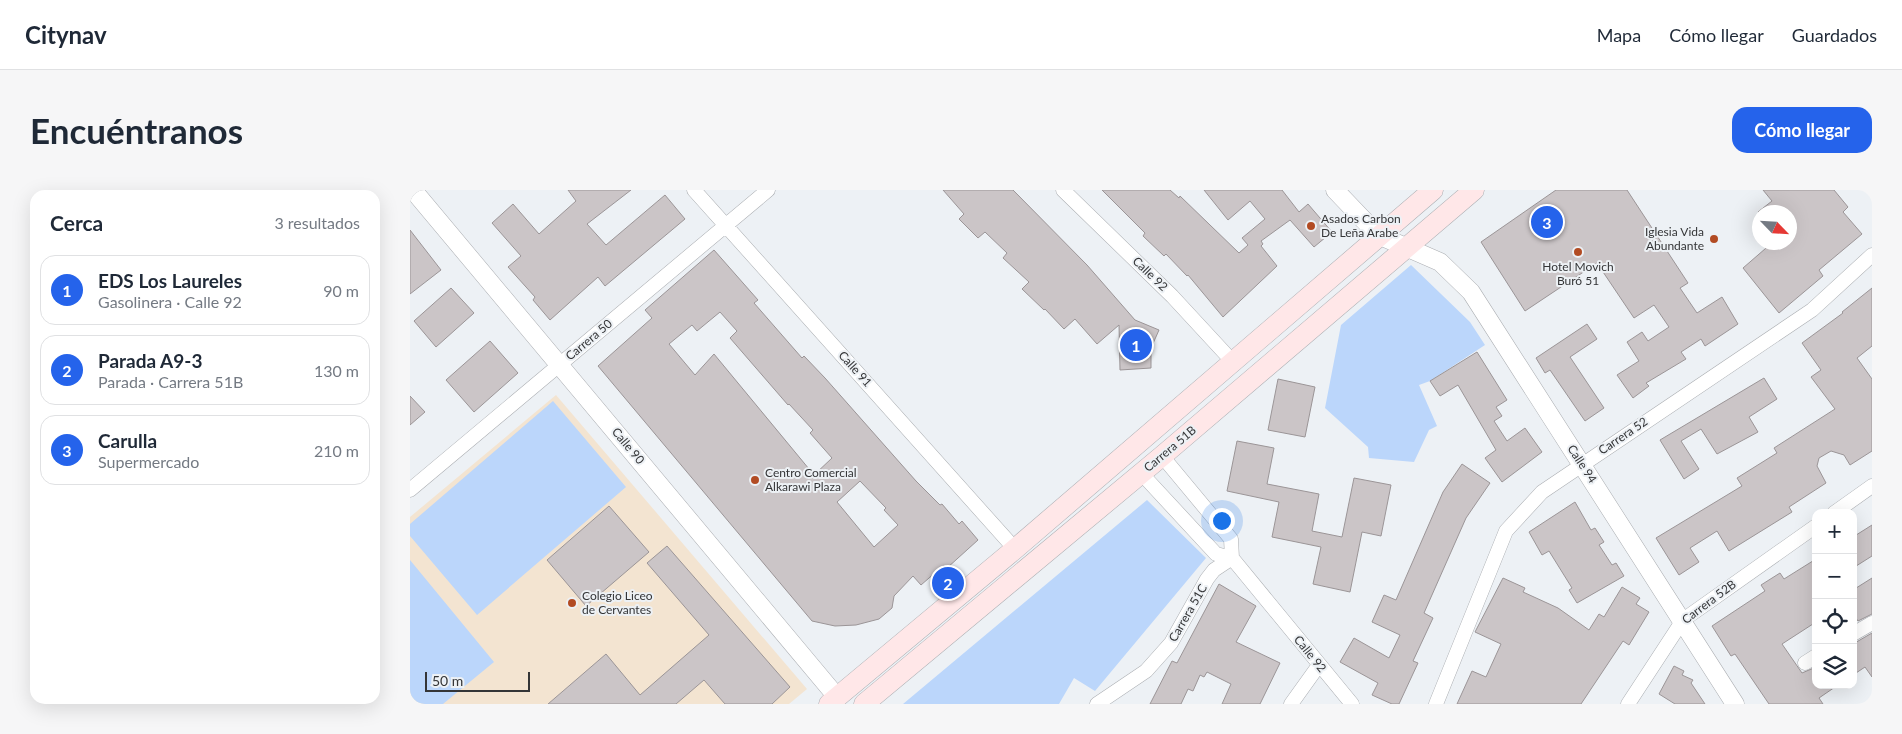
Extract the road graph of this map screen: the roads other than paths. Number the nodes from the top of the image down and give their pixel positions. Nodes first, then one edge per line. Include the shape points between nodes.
1 (694, 190) edge
2 (768, 190) edge
3 (1063, 190) edge
4 (1335, 190) edge
5 (1433, 190) edge
6 (1474, 190) edge
7 (413, 191) edge
8 (726, 225) junction
9 (1378, 235) junction
10 (1407, 247) junction
11 (1872, 255) edge
12 (1233, 362) junction
13 (560, 365) junction
14 (1162, 456) junction
15 (1582, 464) junction
16 (1141, 474) junction
17 (1872, 486) edge
18 (410, 490) edge
19 (1840, 509) edge
20 (1812, 529) edge
21 (1015, 549) junction
22 (1232, 558) junction
23 (1682, 620) junction
24 (1872, 624) edge
25 (1857, 632) edge
26 (1319, 665) junction
27 (834, 702) edge
28 (864, 704) edge
29 (1097, 704) edge
30 (1291, 704) edge
31 (1352, 704) edge
32 (1436, 704) edge
33 (1628, 704) edge
34 (1735, 704) edge

1 - 8 street, Calle 91
2 - 8 street, Carrera 50
3 - 12 street, Calle 92 via 1172,296
4 - 9 street
5 - 9 main road, Carrera 51B
6 - 10 main road, Carrera 51B
7 - 13 street, Calle 90
8 - 13 street, Carrera 50
8 - 21 street, Calle 91
9 - 10 street, Calle 94
9 - 12 main road, Carrera 51B
10 - 14 main road, Carrera 51B
10 - 15 street, Calle 94 via 1440,262 1471,292
11 - 15 street, Carrera 52 via 1812,310
12 - 21 main road, Carrera 51B
13 - 18 street, Carrera 50
13 - 27 street, Calle 90
14 - 16 main road, Carrera 51B
14 - 22 street, Calle 92 via 1231,539
15 - 23 street, Calle 94
15 - 32 street, Carrera 52 via 1542,492 1506,531
16 - 22 street, Calle 92 via 1216,554
16 - 28 main road, Carrera 51B
17 - 19 street
20 - 23 street, Carrera 52B
21 - 27 main road, Carrera 51B
22 - 26 street, Calle 92
22 - 29 street, Carrera 51C via 1207,579 1172,643 1146,671
23 - 33 street, Carrera 52B
23 - 34 street, Calle 94
24 - 25 street
26 - 30 street
26 - 31 street, Calle 92

